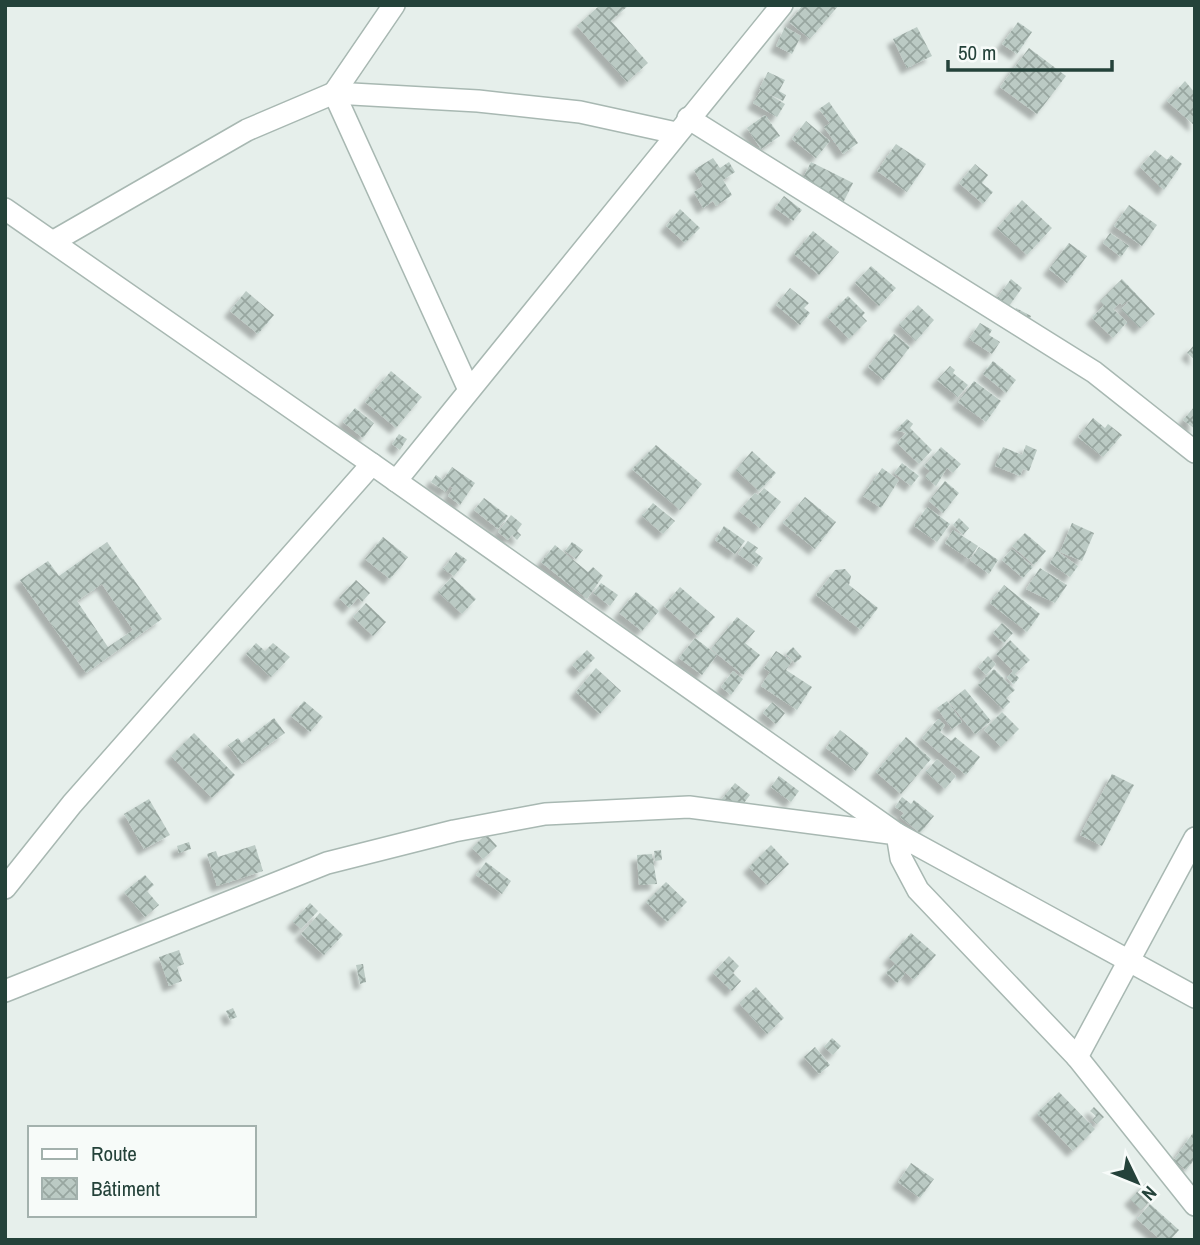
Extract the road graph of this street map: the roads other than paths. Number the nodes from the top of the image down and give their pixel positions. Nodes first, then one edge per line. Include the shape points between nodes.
1 (394, 5) edge
2 (782, 5) edge
3 (334, 93) junction
4 (682, 126) junction
5 (5, 209) edge
6 (54, 241) junction
7 (469, 390) junction
8 (1195, 452) edge
9 (372, 464) junction
10 (396, 481) junction
11 (897, 834) junction
12 (1195, 838) edge
13 (5, 888) edge
14 (1128, 958) junction
15 (5, 991) edge
16 (1195, 997) edge
17 (1077, 1056) junction
18 (1195, 1205) edge

1 - 3 street
2 - 4 street
3 - 4 street via 478,101
3 - 6 street via 247,130
3 - 7 street
4 - 7 street
4 - 8 street via 1094,372
5 - 6 street
6 - 9 street
7 - 10 street
9 - 10 street
9 - 13 street via 72,804
10 - 11 street
11 - 14 street
11 - 15 street via 690,807 545,814 327,863
11 - 17 street via 901,858 918,890
12 - 14 street
14 - 16 street
14 - 17 street
17 - 18 street

